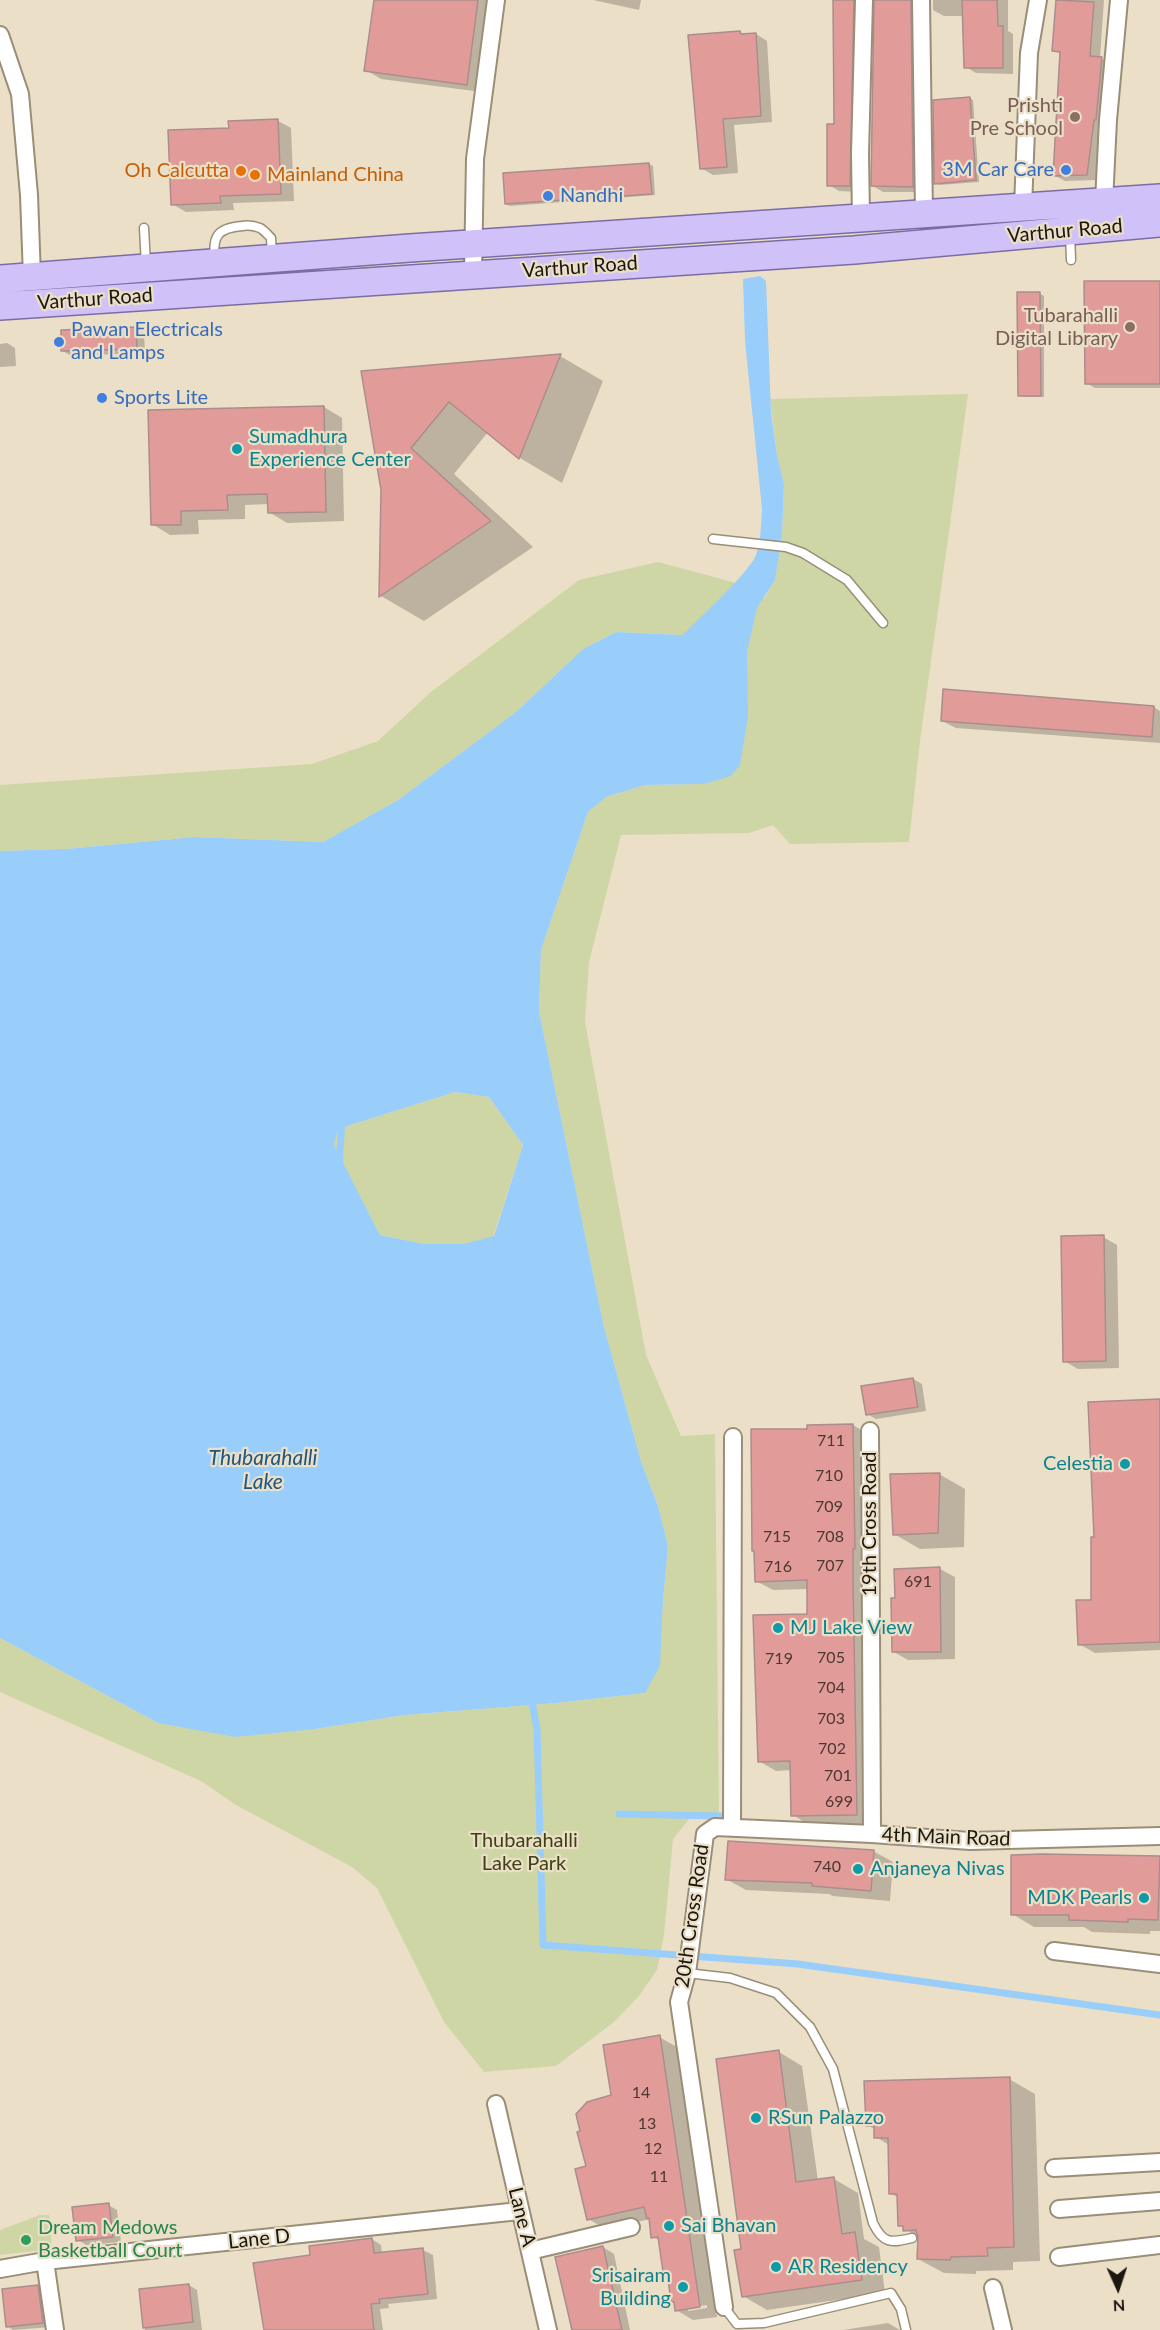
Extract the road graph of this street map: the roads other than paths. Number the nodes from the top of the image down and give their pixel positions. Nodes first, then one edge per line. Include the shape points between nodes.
1 (496, 0) edge
2 (864, 0) edge
3 (921, 0) edge
4 (1038, 0) edge
5 (1119, 0) edge
6 (0, 35) edge
7 (1160, 198) edge
8 (1104, 202) junction
9 (1023, 207) junction
10 (924, 214) junction
11 (861, 218) junction
12 (1160, 224) edge
13 (144, 228) dead end
14 (1070, 230) junction
15 (472, 244) junction
16 (863, 249) junction
17 (1071, 260) dead end
18 (146, 268) junction
19 (473, 273) junction
20 (32, 277) junction
21 (0, 279) edge
22 (0, 306) edge
23 (713, 539) dead end
24 (884, 623) dead end
25 (870, 1431) dead end
26 (733, 1437) dead end
27 (732, 1827) junction
28 (872, 1834) junction
29 (1160, 1836) edge
30 (1054, 1952) dead end
31 (1160, 1964) edge
32 (687, 1970) junction
33 (496, 2104) dead end
34 (1160, 2162) edge
35 (1054, 2168) dead end
36 (1160, 2201) edge
37 (1059, 2209) dead end
38 (519, 2211) junction
39 (631, 2227) dead end
40 (912, 2238) dead end
41 (1160, 2245) edge
42 (530, 2251) junction
43 (1059, 2257) dead end
44 (45, 2261) junction
45 (0, 2269) edge
46 (993, 2288) dead end
47 (724, 2307) joint
48 (55, 2330) edge
49 (548, 2330) edge
50 (906, 2330) edge
51 (1003, 2330) edge

1 - 15 street via 475,159
2 - 11 street
3 - 10 street
4 - 9 street via 1029,53
5 - 8 street
6 - 20 street via 20,94
7 - 8 main road, Varthur Road
8 - 9 main road, Varthur Road
9 - 10 main road, Varthur Road
10 - 11 main road, Varthur Road
11 - 15 main road, Varthur Road
11 - 16 main road
12 - 14 main road, Varthur Road
13 - 18 lane
14 - 16 main road, Varthur Road
14 - 17 lane
15 - 18 main road, Varthur Road
15 - 19 street
16 - 19 main road, Varthur Road
18 - 20 main road, Varthur Road
19 - 22 main road, Varthur Road
20 - 21 main road, Varthur Road
23 - 24 lane via 786,547 803,553 847,580
25 - 28 street, 19th Cross Road
26 - 27 street, 20th Cross Road
27 - 28 street, 4th Main Road
27 - 32 street, 20th Cross Road via 715,1827 705,1834
28 - 29 street, 4th Main Road via 970,1841
30 - 31 street
32 - 40 lane via 730,1978 776,1993 810,2027 833,2069 877,2232 885,2240 896,2242
32 - 47 street, 20th Cross Road via 680,2002
33 - 38 street, Lane A
34 - 35 street
36 - 37 street
38 - 42 street, Lane A
38 - 44 street, Lane D
39 - 42 street
41 - 43 street
42 - 49 street, Lane A
44 - 45 street, Lane D
44 - 48 street
46 - 51 street
47 - 50 lane via 737,2324 764,2323 891,2293 901,2309

